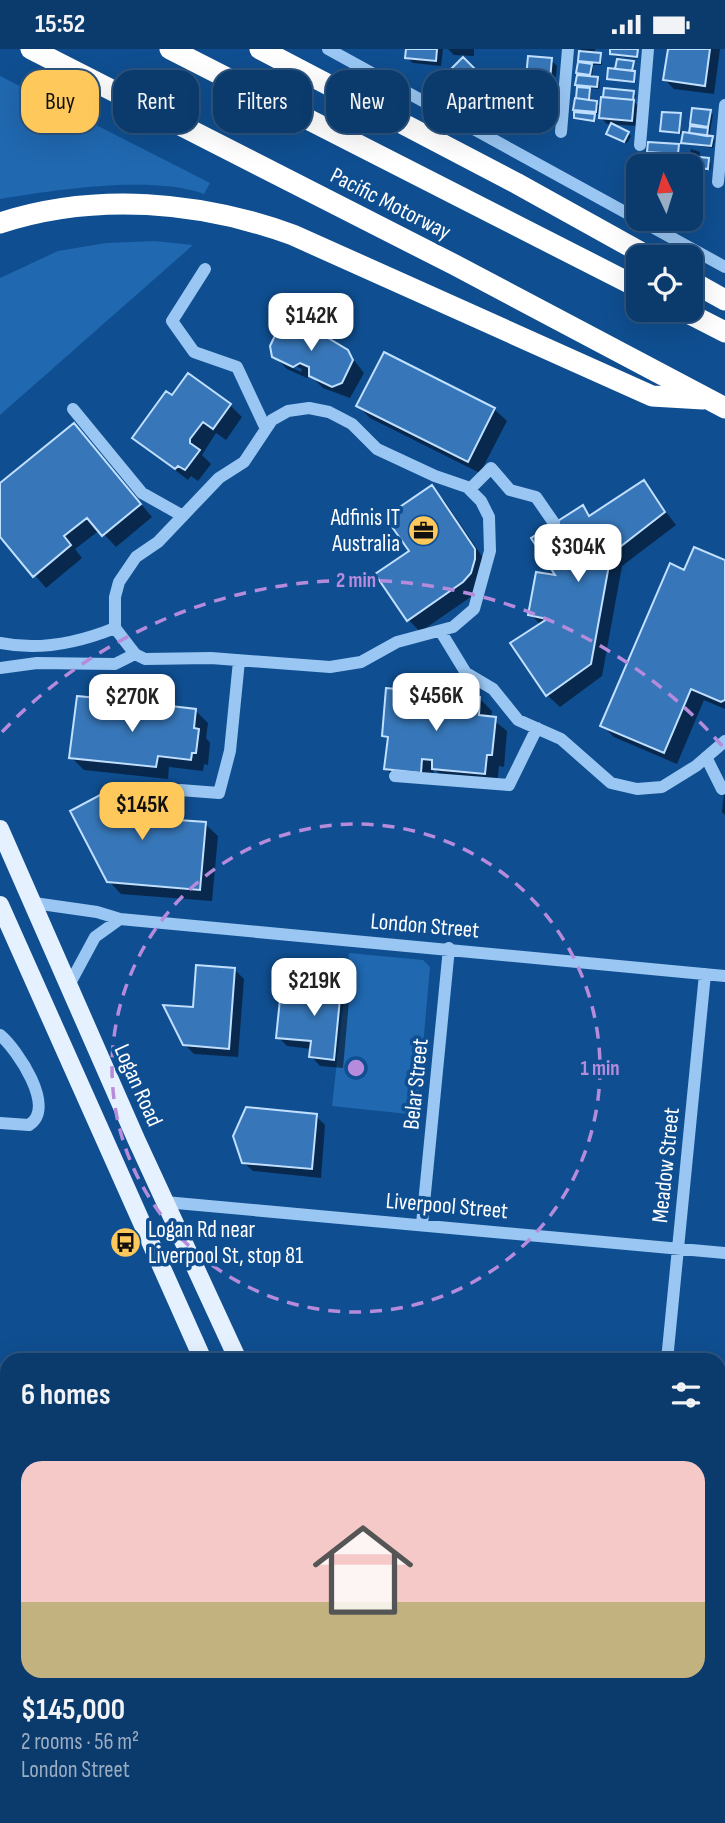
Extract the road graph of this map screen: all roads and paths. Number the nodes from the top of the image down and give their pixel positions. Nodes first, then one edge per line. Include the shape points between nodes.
1 (31, 49) edge
2 (170, 49) edge
3 (260, 49) edge
4 (328, 49) edge
5 (568, 49) edge
6 (648, 49) edge
7 (725, 105) edge
8 (561, 132) dead end
9 (640, 145) dead end
10 (718, 182) dead end
11 (0, 223) edge
12 (627, 245) edge
13 (725, 267) edge
14 (205, 269) dead end
15 (626, 281) edge
16 (703, 288) edge
17 (725, 300) edge
18 (703, 321) edge
19 (725, 332) edge
20 (718, 404) edge
21 (73, 409) dead end
22 (266, 429) junction
23 (470, 489) junction
24 (183, 516) junction
25 (554, 523) dead end
26 (115, 628) junction
27 (440, 632) junction
28 (0, 643) edge
29 (135, 654) junction
30 (239, 661) junction
31 (0, 668) edge
32 (537, 728) junction
33 (725, 741) edge
34 (706, 757) junction
35 (395, 776) dead end
36 (722, 789) dead end
37 (180, 790) dead end
38 (0, 829) edge
39 (34, 903) junction
40 (1, 909) edge
41 (120, 919) junction
42 (449, 949) junction
43 (705, 974) junction
44 (725, 976) edge
45 (68, 987) junction
46 (0, 1035) edge
47 (0, 1123) edge
48 (165, 1202) junction
49 (422, 1224) junction
50 (678, 1248) junction
51 (725, 1253) edge
52 (200, 1353) edge
53 (235, 1353) edge
54 (668, 1353) edge

1 - 20 highway, Pacific Motorway
2 - 15 highway, Pacific Motorway
3 - 12 highway
4 - 13 street
5 - 8 street
6 - 9 street
7 - 10 street
11 - 20 highway via 33,214 125,204 238,218 293,235 653,397
14 - 22 street via 172,321 194,352 237,367
16 - 17 highway
18 - 19 highway
21 - 24 street via 142,493
22 - 23 street via 288,411 309,408 329,412 352,424 377,449
22 - 24 street via 244,462 219,478
23 - 25 street via 491,468 510,490 536,497
23 - 27 street via 489,517 490,551 474,609
24 - 26 street via 136,557 119,582
26 - 28 street via 46,647
26 - 29 street
27 - 30 street via 397,642 361,662 330,667
27 - 32 street via 466,673 493,689 518,720
29 - 30 street via 145,659
29 - 31 street via 115,664 37,663
30 - 37 street via 230,751 219,793
32 - 34 street via 561,739 611,783 637,789 662,787
32 - 35 street via 509,785
33 - 34 street
34 - 36 street
38 - 39 main road, Logan Road
39 - 41 street, London Street
39 - 45 main road, Logan Road
40 - 52 main road
41 - 42 street, London Street
41 - 45 street via 95,937
42 - 43 street, London Street
42 - 49 street, Belar Street
43 - 44 street, London Street
43 - 50 street, Meadow Street
45 - 48 main road, Logan Road
46 - 47 street via 18,1052 40,1104 29,1125
48 - 49 street, Liverpool Street
48 - 53 main road, Logan Road
49 - 50 street, Liverpool Street
50 - 51 street, Liverpool Street
50 - 54 street, Meadow Street

